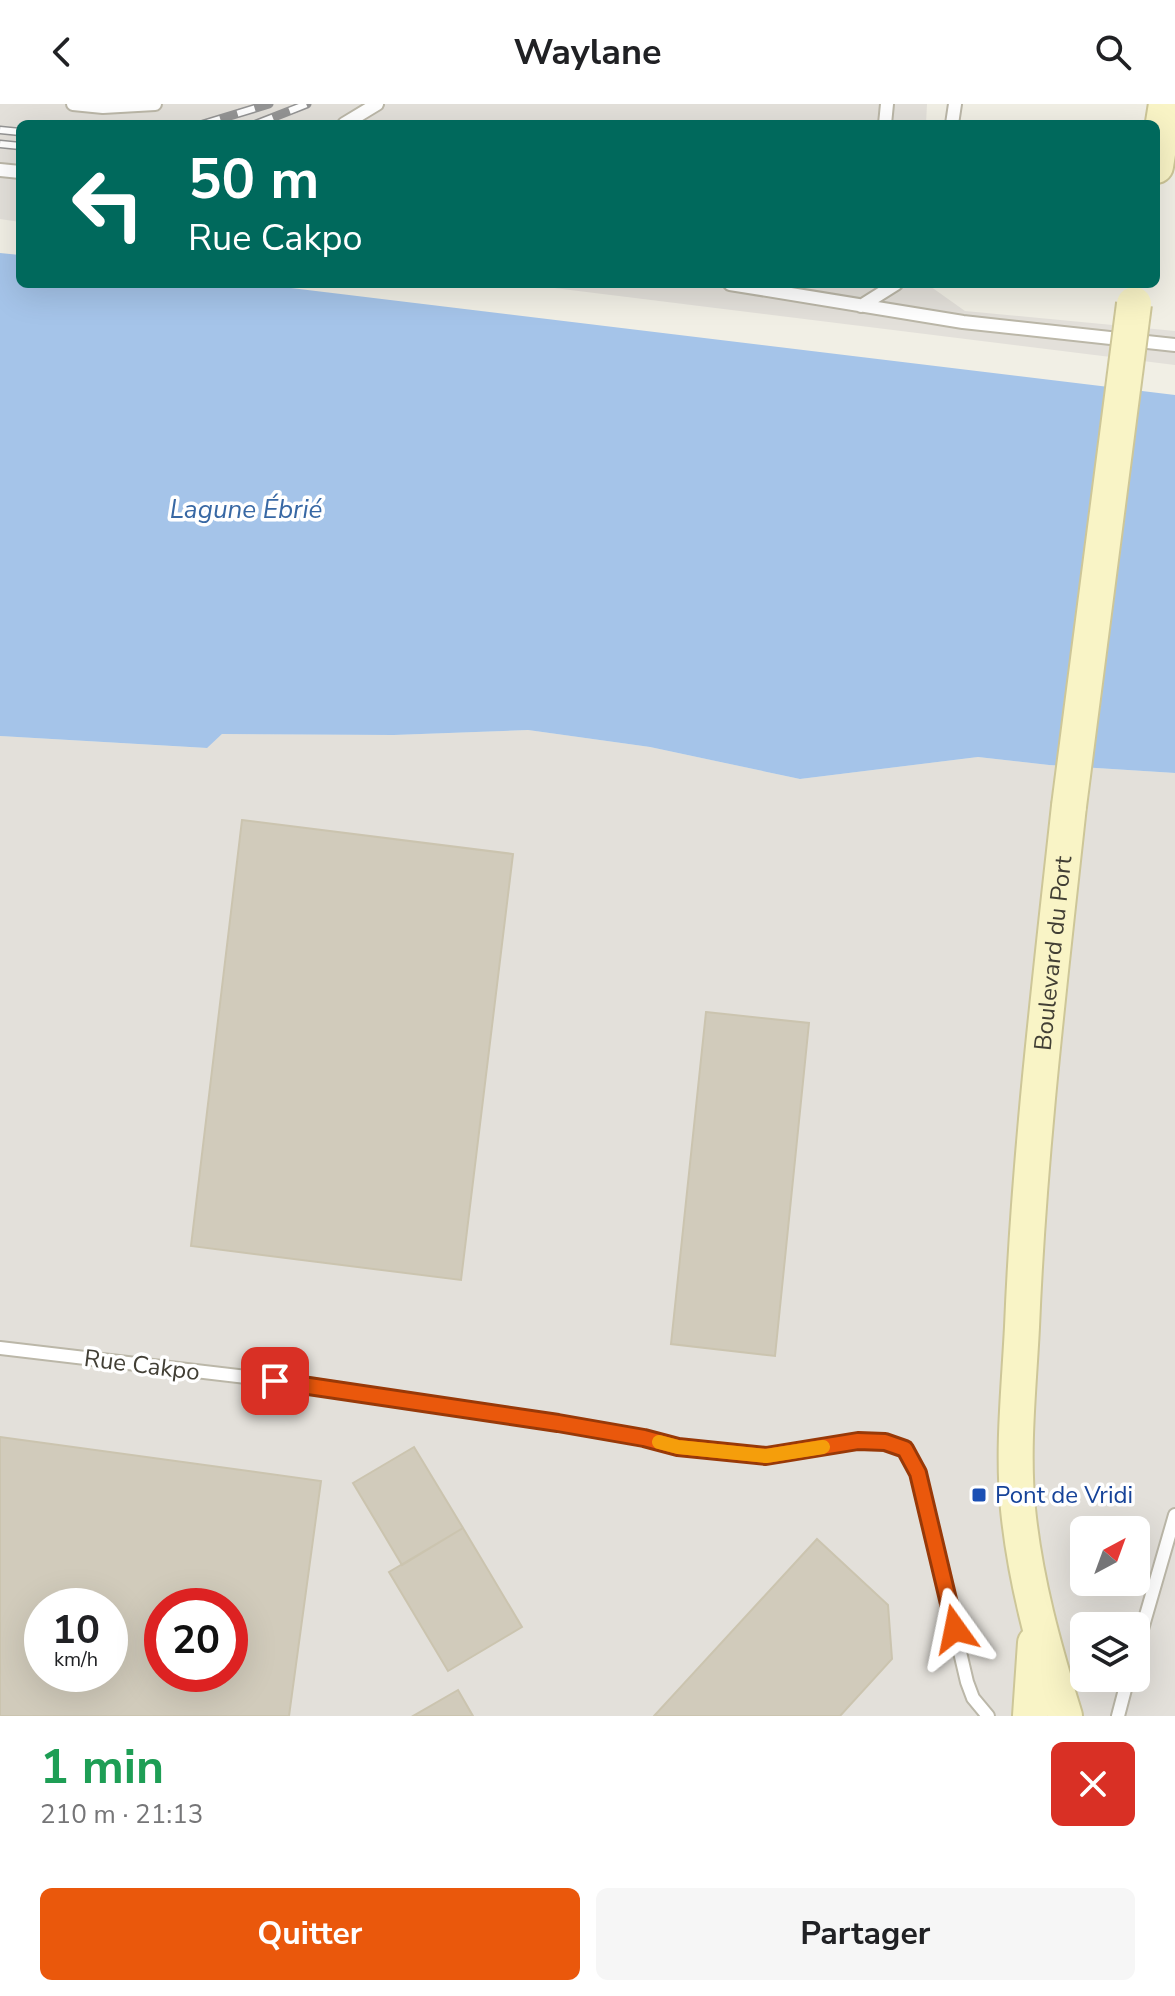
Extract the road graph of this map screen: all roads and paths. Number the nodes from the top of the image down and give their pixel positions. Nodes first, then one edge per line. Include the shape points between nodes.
1 (73, 104) edge
2 (155, 104) edge
3 (377, 104) edge
4 (1166, 104) edge
5 (351, 120) edge
6 (1160, 141) edge
7 (754, 288) edge
8 (890, 288) edge
9 (1136, 294) edge
10 (861, 306) junction
11 (1175, 345) edge
12 (0, 1348) edge
13 (1175, 1515) edge
14 (1147, 1612) edge
15 (1036, 1623) junction
16 (1124, 1692) edge
17 (988, 1716) edge
18 (1030, 1716) edge
19 (1065, 1716) edge
20 (1118, 1716) edge

1 - 2 lane
3 - 5 lane
4 - 6 main road
7 - 10 lane
8 - 10 lane
9 - 15 main road, Boulevard du Port, bridge via 1069,806 1024,1265 1018,1508
10 - 11 lane
12 - 17 lane, Rue Cakpo via 306,1384 678,1447 766,1456 858,1441 905,1449 918,1473 967,1682
13 - 14 lane
15 - 18 main road, Boulevard du Port
15 - 19 main road, Boulevard du Port
16 - 20 lane

